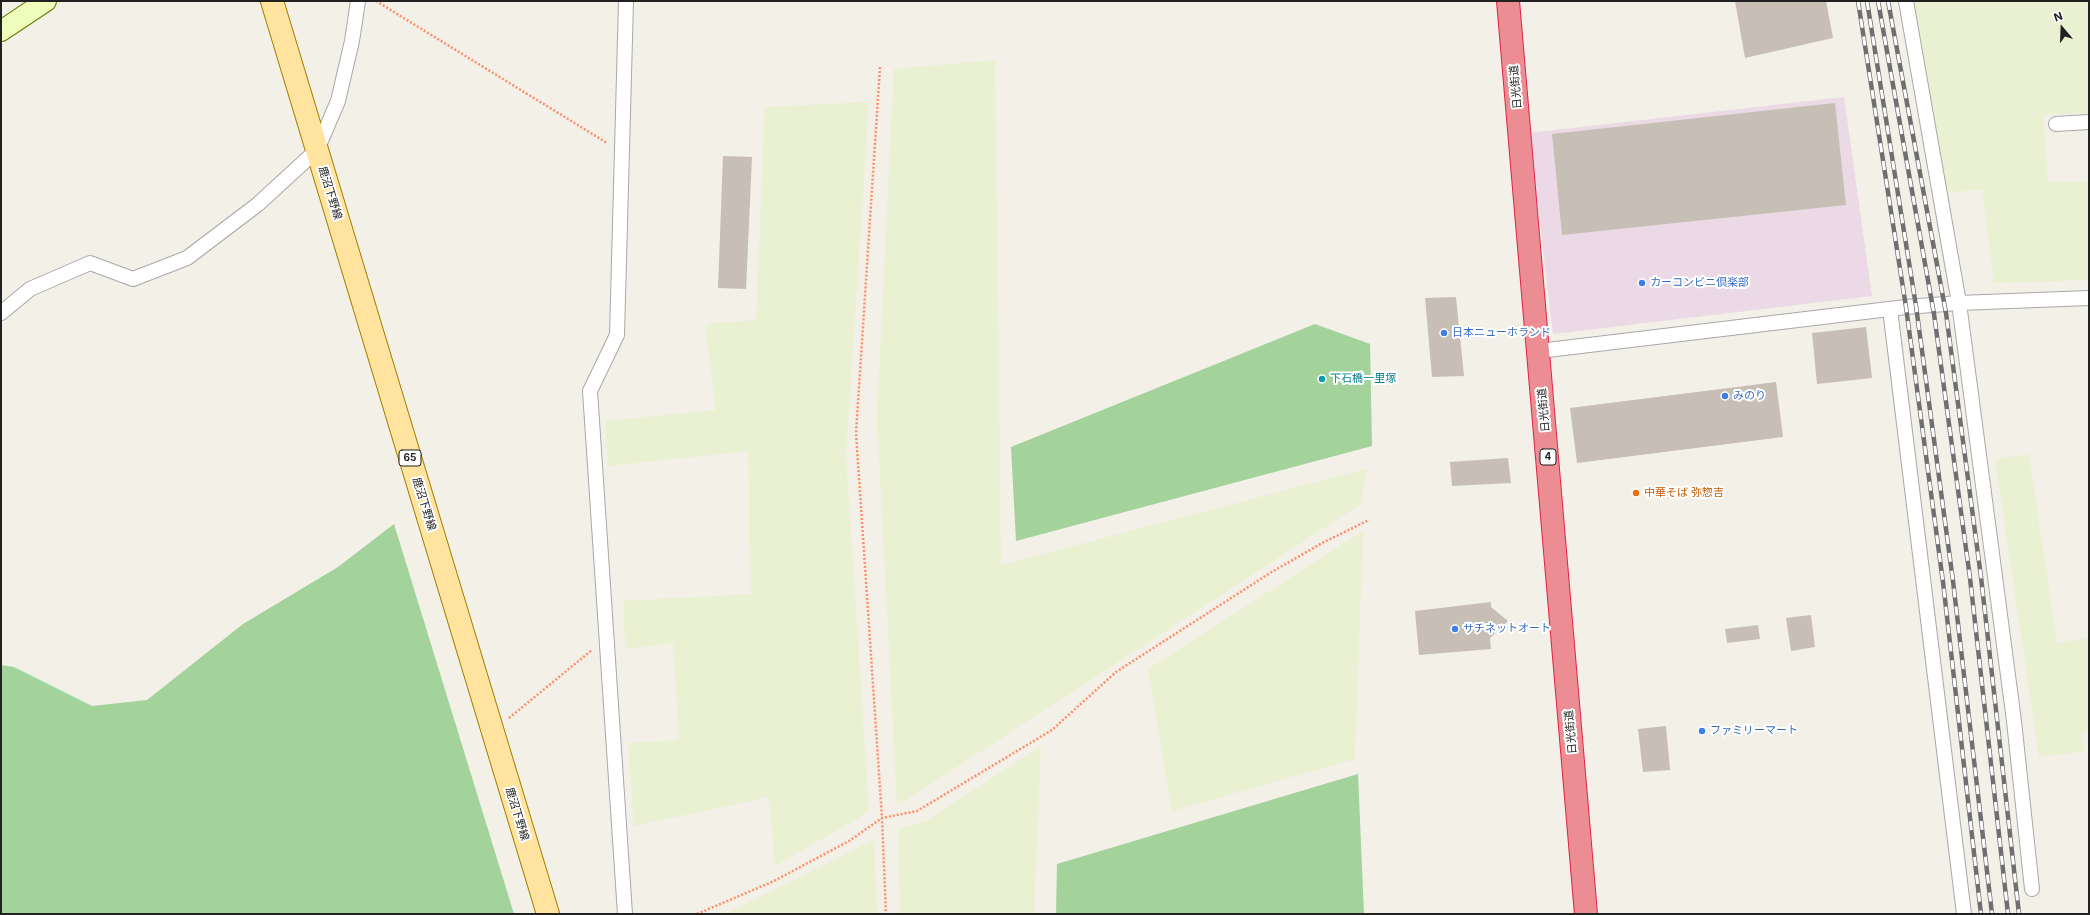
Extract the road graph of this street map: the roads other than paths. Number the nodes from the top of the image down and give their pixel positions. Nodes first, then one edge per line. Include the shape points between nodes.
1 (46, 1) edge
2 (272, 1) edge
3 (358, 1) edge
4 (626, 1) edge
5 (1508, 1) edge
6 (1906, 1) edge
7 (1, 31) edge
8 (2089, 122) edge
9 (2056, 124) dead end
10 (317, 150) junction
11 (2089, 298) edge
12 (1959, 303) junction
13 (1890, 309) junction
14 (1, 313) edge
15 (1539, 351) junction
16 (2032, 889) dead end
17 (548, 914) edge
18 (625, 914) edge
19 (1586, 914) edge
20 (1964, 914) edge

1 - 7 street
2 - 10 main road, 鹿沼下野線 / 65
3 - 10 street via 338,101
4 - 18 street via 616,334 590,391
5 - 15 highway, 日光街道 / 4
6 - 12 street
8 - 9 street
10 - 14 street via 257,205 187,258 133,279 90,263 30,289
10 - 17 main road, 鹿沼下野線 / 65
11 - 12 street
12 - 13 street
12 - 16 street via 2014,721
13 - 15 street
13 - 20 street
15 - 19 highway, 日光街道 / 4

